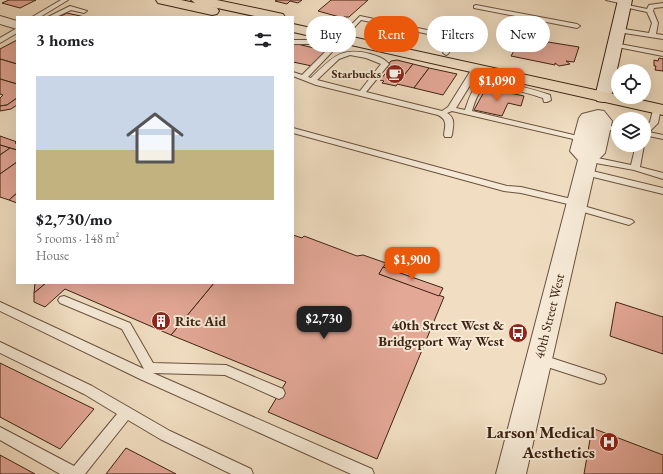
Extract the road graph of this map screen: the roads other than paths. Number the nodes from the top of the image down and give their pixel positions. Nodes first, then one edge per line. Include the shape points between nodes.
1 (65, 0) edge
2 (163, 0) edge
3 (198, 0) edge
4 (609, 0) edge
5 (624, 3) edge
6 (663, 5) edge
7 (476, 7) dead end
8 (84, 10) dead end
9 (650, 11) junction
10 (37, 16) edge
11 (53, 16) edge
12 (236, 16) edge
13 (273, 16) edge
14 (0, 20) edge
15 (294, 20) edge
16 (16, 25) edge
17 (577, 26) dead end
18 (294, 28) edge
19 (618, 30) junction
20 (16, 31) edge
21 (652, 35) junction
22 (663, 37) edge
23 (0, 41) edge
24 (294, 42) edge
25 (614, 45) junction
26 (663, 54) edge
27 (476, 70) junction
28 (294, 74) edge
29 (304, 77) junction
30 (313, 80) junction
31 (608, 91) edge
32 (362, 93) junction
33 (651, 99) edge
34 (547, 100) dead end
35 (661, 105) edge
36 (451, 109) junction
37 (441, 113) junction
38 (467, 113) junction
39 (606, 123) edge
40 (651, 126) edge
41 (294, 130) edge
42 (651, 134) edge
43 (448, 135) dead end
44 (663, 137) edge
45 (582, 139) junction
46 (638, 152) edge
47 (586, 166) junction
48 (635, 168) junction
49 (663, 176) edge
50 (663, 191) edge
51 (576, 205) junction
52 (629, 222) dead end
53 (64, 300) dead end
54 (0, 306) edge
55 (0, 347) edge
56 (539, 359) junction
57 (147, 372) junction
58 (600, 379) dead end
59 (279, 393) dead end
60 (127, 412) junction
61 (0, 433) edge
62 (75, 474) edge
63 (246, 474) edge
64 (366, 474) edge
65 (511, 474) edge

1 - 10 lane
2 - 12 main road
3 - 13 main road
4 - 5 lane
5 - 9 lane
5 - 19 street, 40th Street West
6 - 9 lane via 651,6
7 - 17 lane
8 - 11 lane via 70,8
9 - 21 lane via 655,23
14 - 16 street
15 - 31 main road
18 - 27 main road
19 - 21 lane
19 - 25 street, 40th Street West
20 - 23 lane
21 - 22 lane
24 - 29 lane via 311,42 329,48 330,51
25 - 26 lane
25 - 31 street, 40th Street West
27 - 31 main road
27 - 36 lane
28 - 29 lane
29 - 30 lane
30 - 32 lane
30 - 32 lane via 338,55 344,53 361,54 382,60 385,64
31 - 35 main road
31 - 39 street, 40th Street West
32 - 37 lane
33 - 35 main road
34 - 38 lane via 547,97 540,94 498,85 484,85 479,88
35 - 40 lane
36 - 37 lane
36 - 38 lane
37 - 43 lane via 447,116 450,122
38 - 45 lane
39 - 45 street via 588,118
39 - 47 street, 40th Street West via 596,153
41 - 51 lane via 507,189 521,190
42 - 44 lane
45 - 47 street via 579,151
46 - 48 lane
47 - 48 lane
47 - 50 lane
47 - 51 street, 40th Street West
48 - 49 lane
51 - 52 lane
51 - 56 street, 40th Street West
53 - 57 lane via 126,326
54 - 57 lane
55 - 60 lane
56 - 58 lane
56 - 65 street, 40th Street West
57 - 59 lane via 226,370
57 - 64 lane
60 - 62 lane
60 - 63 lane via 165,435
61 - 62 lane

